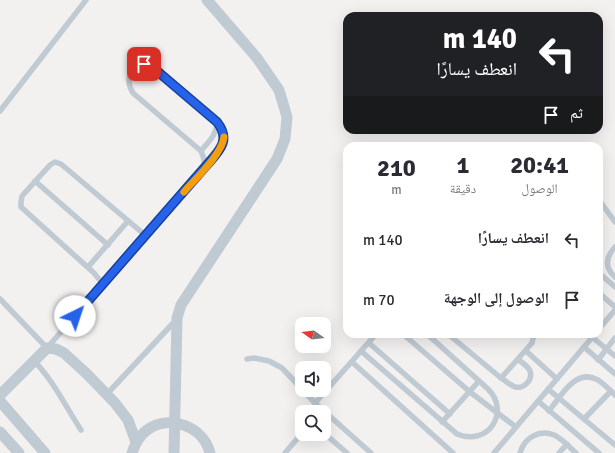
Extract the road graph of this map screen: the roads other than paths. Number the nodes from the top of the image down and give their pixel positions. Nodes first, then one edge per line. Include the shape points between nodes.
1 (86, 0) edge
2 (206, 0) edge
3 (0, 112) edge
4 (217, 122) junction
5 (200, 151) junction
6 (205, 167) junction
7 (35, 181) junction
8 (603, 206) edge
9 (128, 221) junction
10 (615, 222) edge
11 (145, 236) junction
12 (108, 245) junction
13 (615, 247) edge
14 (88, 267) junction
15 (603, 276) edge
16 (615, 277) edge
17 (103, 284) junction
18 (615, 287) edge
19 (603, 296) edge
20 (0, 300) edge
21 (615, 307) edge
22 (615, 310) edge
23 (177, 318) junction
24 (603, 324) edge
25 (372, 338) edge
26 (408, 338) edge
27 (431, 338) edge
28 (453, 338) edge
29 (534, 338) edge
30 (592, 338) edge
31 (596, 338) edge
32 (615, 338) edge
33 (369, 342) junction
34 (47, 348) junction
35 (584, 348) junction
36 (607, 349) junction
37 (361, 351) junction
38 (526, 351) junction
39 (615, 356) edge
40 (247, 359) dead end
41 (518, 360) junction
42 (598, 360) junction
43 (33, 361) junction
44 (352, 362) junction
45 (615, 374) edge
46 (501, 378) junction
47 (557, 379) junction
48 (479, 381) junction
49 (548, 389) junction
50 (470, 392) junction
51 (613, 393) edge
52 (0, 394) edge
53 (107, 394) junction
54 (559, 398) junction
55 (0, 401) edge
56 (538, 402) junction
57 (315, 403) junction
58 (549, 411) junction
59 (497, 413) junction
60 (450, 414) junction
61 (584, 419) junction
62 (128, 420) junction
63 (176, 422) junction
64 (442, 422) junction
65 (516, 427) junction
66 (81, 430) dead end
67 (147, 430) junction
68 (0, 432) edge
69 (331, 439) edge
70 (296, 441) edge
71 (136, 442) junction
72 (567, 444) junction
73 (615, 446) edge
74 (19, 453) edge
75 (45, 453) edge
76 (132, 453) edge
77 (174, 453) edge
78 (210, 453) edge
79 (286, 453) edge
80 (347, 453) edge
81 (371, 453) edge
82 (453, 453) edge
83 (494, 453) edge
84 (520, 453) edge
85 (559, 453) edge
86 (576, 453) edge
87 (599, 453) edge

1 - 3 lane
2 - 23 street via 257,58 279,90 287,117 285,139 277,159 188,293
4 - 5 lane via 214,136
4 - 5 lane via 150,65 139,65 129,74 129,88 133,93
4 - 6 lane via 224,136 223,143
5 - 6 lane
6 - 11 lane
7 - 9 lane via 50,165 55,162 61,164
7 - 12 lane
7 - 14 lane via 22,196 22,208
8 - 10 lane
9 - 11 lane
9 - 12 lane
11 - 17 lane
12 - 14 lane
13 - 16 lane via 607,260 609,271
14 - 17 lane
15 - 18 lane
17 - 34 lane
19 - 21 lane
20 - 34 lane
22 - 24 lane
23 - 53 lane
23 - 63 street
25 - 33 lane
26 - 50 lane
27 - 48 lane
28 - 46 lane
29 - 38 lane
30 - 35 lane
31 - 36 lane
32 - 36 lane
33 - 37 lane
33 - 60 lane
34 - 43 street
34 - 53 street via 64,353
35 - 42 lane
35 - 47 lane
36 - 39 lane
36 - 42 lane
37 - 44 lane
37 - 64 lane
38 - 41 lane
38 - 47 lane
40 - 57 lane via 262,359 276,364
41 - 46 lane
41 - 46 lane via 530,371 530,378 526,384 516,387
42 - 45 lane
43 - 52 street
43 - 66 lane via 42,369
44 - 57 lane
44 - 82 lane
47 - 49 lane
48 - 50 lane
48 - 59 lane via 494,397
49 - 54 lane
49 - 56 lane
50 - 59 lane
50 - 60 lane
51 - 54 lane via 598,380 585,377 572,383
51 - 61 lane
53 - 62 street
54 - 58 lane
54 - 61 lane
55 - 75 street
56 - 58 lane
56 - 65 lane
57 - 81 lane
58 - 87 lane
59 - 64 lane via 490,429 468,438 457,434
59 - 65 lane
60 - 64 lane
61 - 73 lane
62 - 67 street
62 - 71 street
63 - 67 street via 161,423
63 - 77 street
63 - 78 street via 190,426 201,435
65 - 83 lane
67 - 71 street
68 - 74 street
69 - 80 lane
70 - 79 lane
71 - 76 street
72 - 84 lane via 550,434 539,434 530,438
72 - 85 lane
72 - 86 lane

